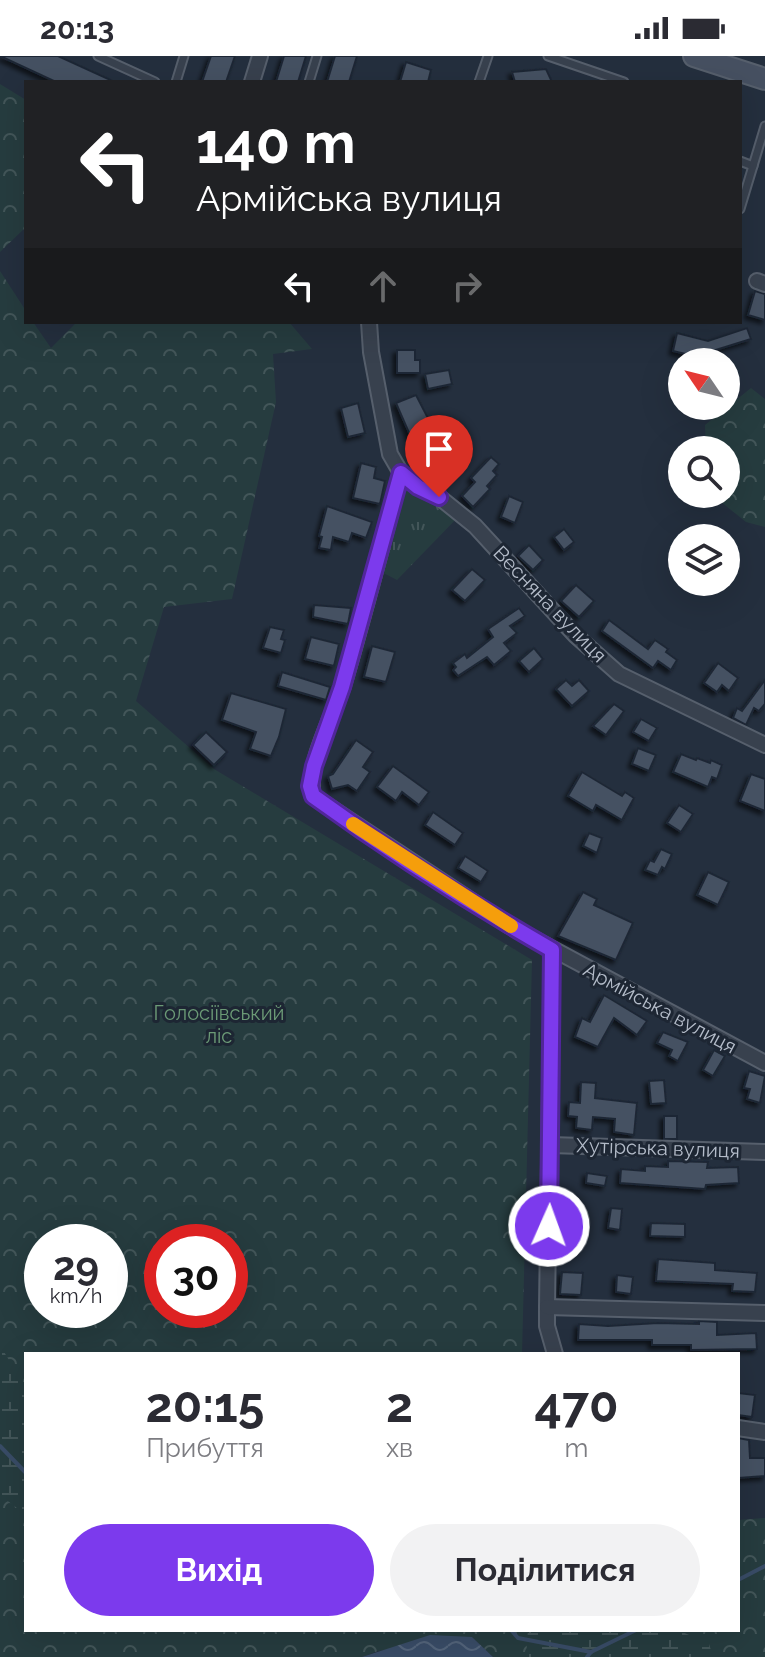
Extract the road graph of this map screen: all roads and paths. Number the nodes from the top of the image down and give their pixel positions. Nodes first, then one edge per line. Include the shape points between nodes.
1 (98, 56) edge
2 (184, 56) edge
3 (260, 56) edge
4 (317, 56) edge
5 (488, 56) edge
6 (548, 56) edge
7 (694, 56) edge
8 (765, 79) edge
9 (151, 80) edge
10 (177, 80) edge
11 (253, 80) edge
12 (310, 80) edge
13 (480, 80) edge
14 (618, 80) edge
15 (765, 126) edge
16 (742, 162) edge
17 (753, 166) junction
18 (742, 202) edge
19 (369, 324) edge
20 (401, 473) junction
21 (765, 745) edge
22 (552, 950) junction
23 (765, 1063) edge
24 (551, 1145) junction
25 (765, 1152) edge
26 (547, 1307) junction
27 (765, 1313) edge
28 (554, 1352) edge
29 (740, 1428) edge
30 (765, 1432) edge

1 - 9 lane
2 - 10 lane
3 - 11 street
4 - 12 lane
5 - 13 lane
6 - 14 lane
7 - 8 main road
15 - 17 lane
16 - 17 lane
17 - 18 lane
19 - 20 street via 390,454
20 - 21 street, Весняна вулиця via 475,526 575,635 619,674
20 - 22 street, Армійська вулиця via 314,766 313,796
22 - 23 street, Армійська вулиця
22 - 24 street
24 - 25 street, Хутірська вулиця
24 - 26 street
26 - 27 street
26 - 28 street
29 - 30 street

